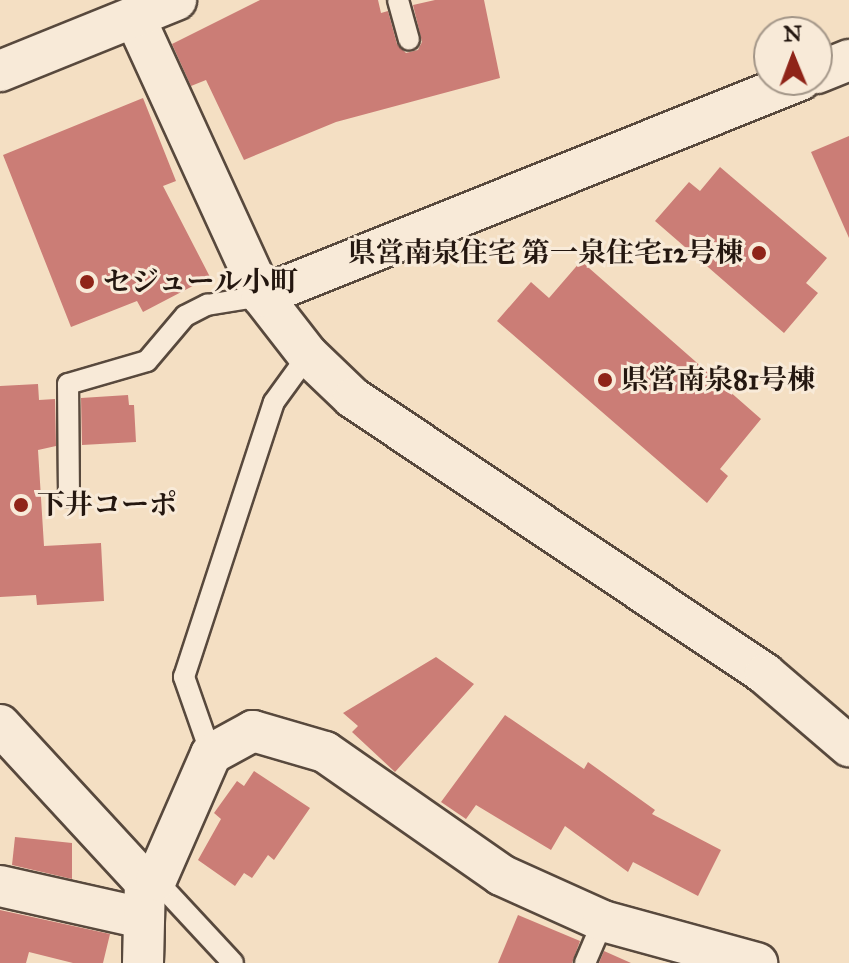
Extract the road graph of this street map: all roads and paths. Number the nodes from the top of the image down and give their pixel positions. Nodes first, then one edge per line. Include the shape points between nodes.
1 (176, 0) edge
2 (398, 0) edge
3 (135, 18) junction
4 (409, 40) dead end
5 (0, 71) edge
6 (760, 96) edge
7 (262, 296) junction
8 (308, 355) junction
9 (69, 497) dead end
10 (0, 725) edge
11 (849, 746) edge
12 (211, 754) junction
13 (0, 886) edge
14 (147, 893) junction
15 (603, 921) junction
16 (143, 963) edge
17 (233, 963) edge
18 (585, 963) edge
19 (757, 963) edge

1 - 3 street
2 - 4 lane
3 - 5 street
3 - 7 street
6 - 7 street
7 - 8 street
7 - 9 lane via 207,305 185,316 147,361 68,384
8 - 11 street via 353,398 765,674
8 - 12 lane via 274,402 184,677
10 - 14 street
12 - 14 street
12 - 15 street via 253,731 325,752 501,875
13 - 14 street
14 - 16 street
14 - 17 lane
15 - 18 lane
15 - 19 street

